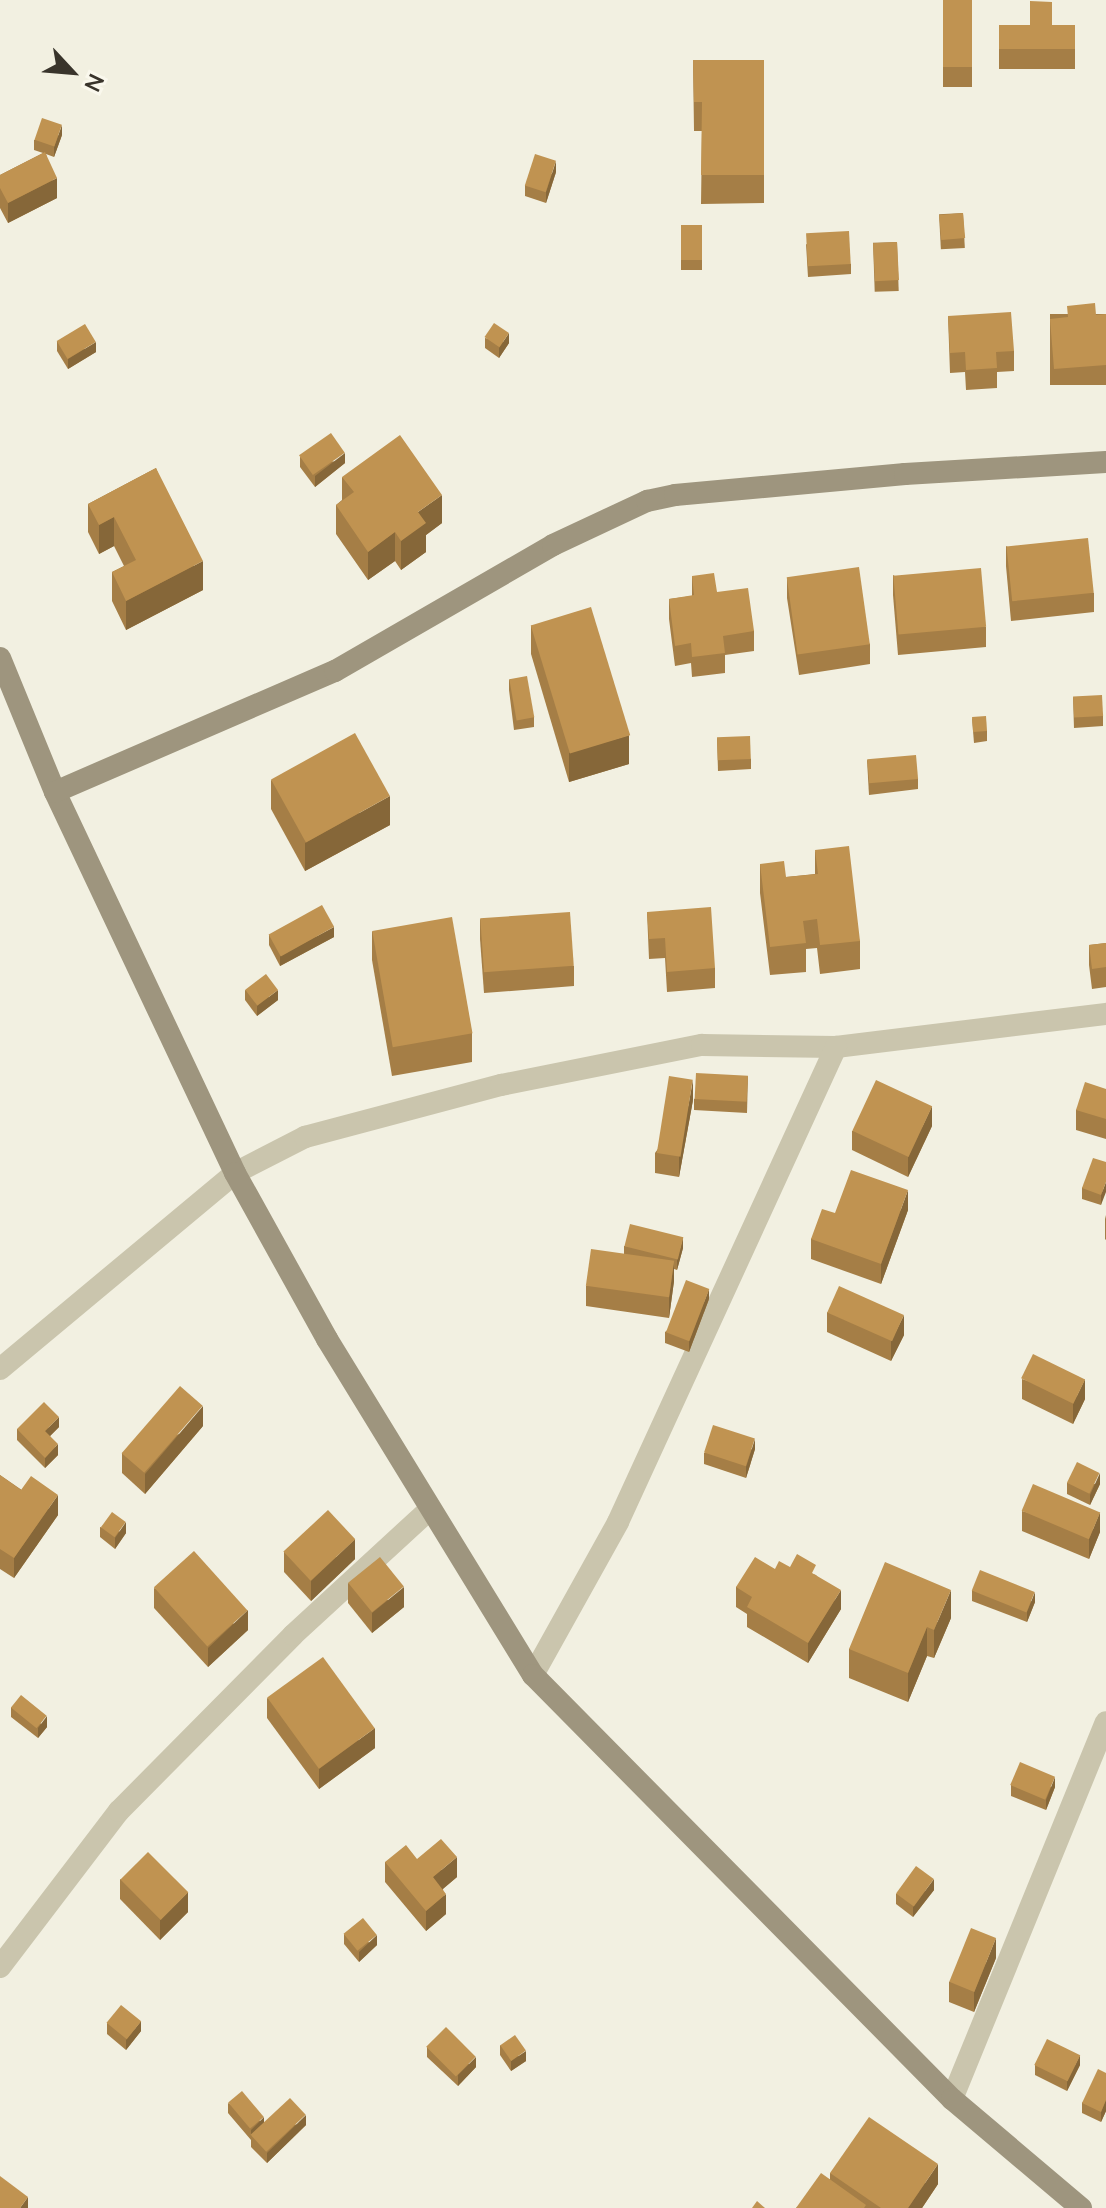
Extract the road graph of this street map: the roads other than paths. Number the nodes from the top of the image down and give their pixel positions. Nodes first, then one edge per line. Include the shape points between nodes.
1 (1106, 462) edge
2 (0, 658) edge
3 (55, 792) junction
4 (1106, 1014) edge
5 (836, 1047) junction
6 (235, 1173) junction
7 (0, 1369) edge
8 (429, 1510) junction
9 (533, 1675) junction
10 (1106, 1722) edge
11 (0, 1967) edge
12 (952, 2099) junction
13 (1071, 2205) edge

1 - 3 main road via 890,475 647,501 553,545 335,671
2 - 3 main road
3 - 6 main road
4 - 5 street
5 - 6 street via 702,1045 501,1085 305,1137
5 - 9 street via 618,1522
6 - 7 street
6 - 8 main road
8 - 9 main road
8 - 11 street via 293,1635 119,1811
9 - 12 main road
10 - 12 street
12 - 13 main road

